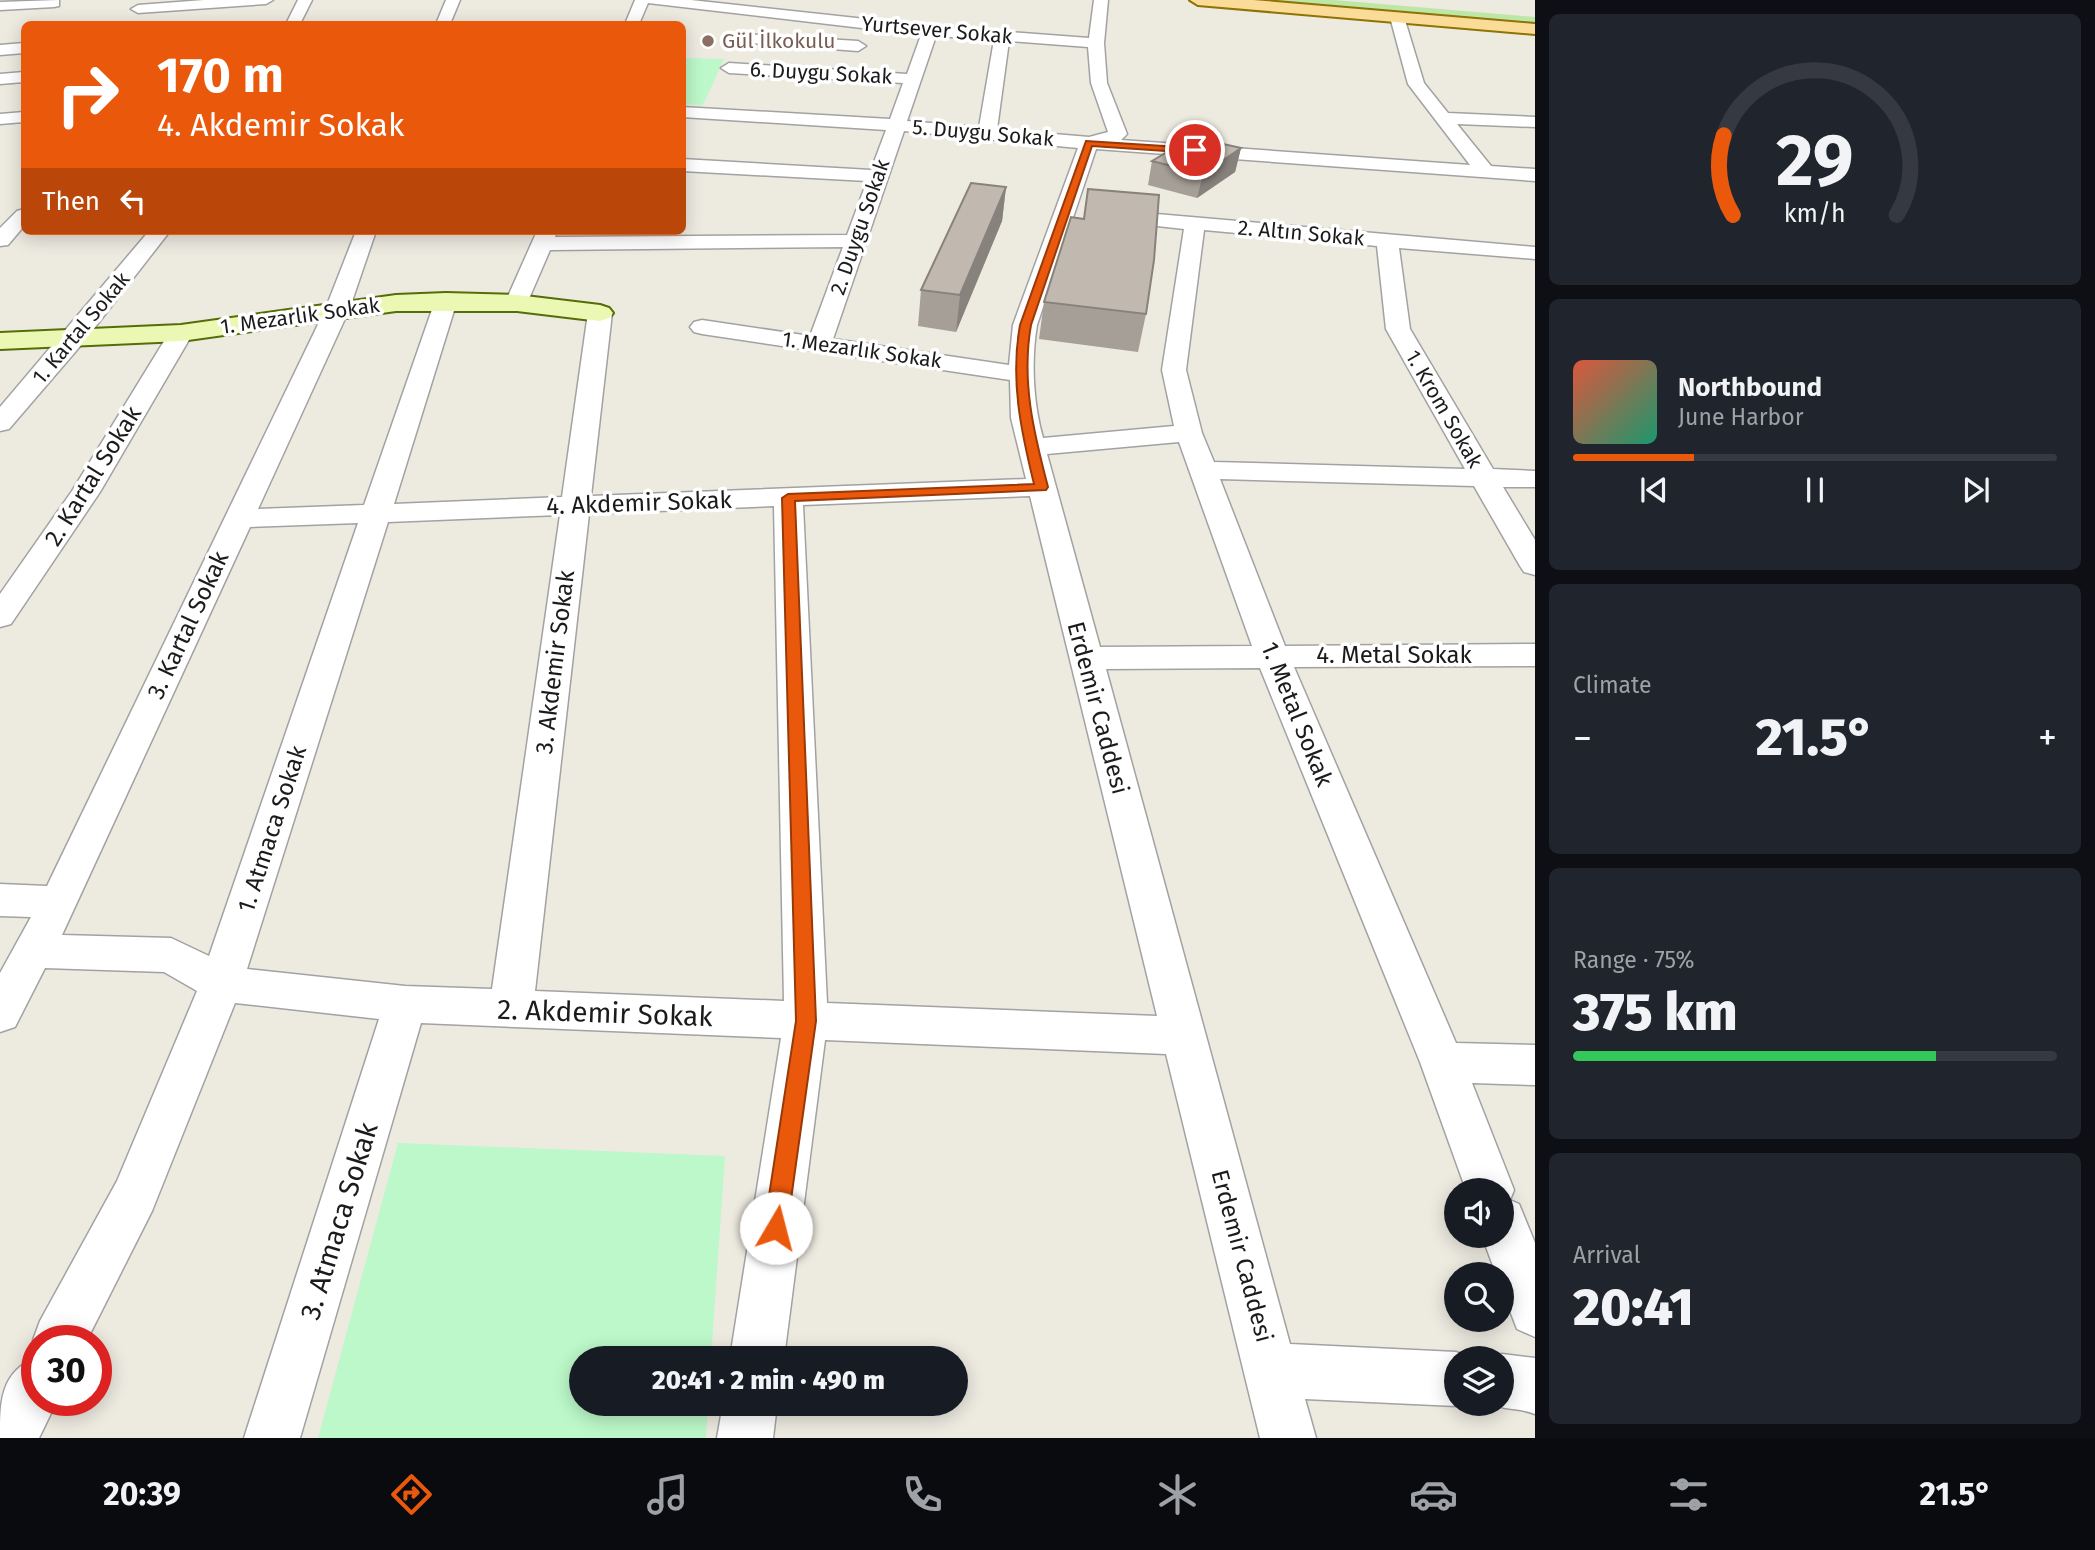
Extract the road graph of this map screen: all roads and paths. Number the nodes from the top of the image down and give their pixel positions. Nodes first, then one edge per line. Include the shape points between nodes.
1 (265, 0) edge
2 (304, 0) edge
3 (453, 0) edge
4 (642, 0) edge
5 (652, 0) edge
6 (815, 0) edge
7 (1101, 0) edge
8 (1198, 0) edge
9 (1365, 0) edge
10 (239, 1) edge
11 (140, 4) edge
12 (0, 6) edge
13 (52, 6) edge
14 (756, 12) junction
15 (1535, 14) edge
16 (799, 17) junction
17 (1396, 17) junction
18 (0, 19) edge
19 (135, 21) edge
20 (291, 21) edge
21 (444, 21) edge
22 (633, 21) edge
23 (1535, 29) edge
24 (1002, 36) junction
25 (743, 39) junction
26 (921, 43) junction
27 (1096, 43) junction
28 (868, 46) dead end
29 (21, 48) edge
30 (0, 50) edge
31 (21, 77) edge
32 (0, 79) edge
33 (913, 79) junction
34 (686, 111) edge
35 (21, 117) edge
36 (1442, 118) junction
37 (1, 120) edge
38 (1535, 122) edge
39 (896, 125) junction
40 (987, 134) junction
41 (1089, 143) junction
42 (686, 165) edge
43 (1486, 172) junction
44 (1535, 175) edge
45 (878, 176) junction
46 (1067, 212) junction
47 (21, 218) edge
48 (1195, 223) junction
49 (157, 235) edge
50 (365, 235) edge
51 (544, 238) edge
52 (0, 240) edge
53 (1387, 240) junction
54 (855, 242) junction
55 (1535, 253) edge
56 (446, 301) junction
57 (517, 303) junction
58 (337, 310) junction
59 (600, 313) joint
60 (702, 327) dead end
61 (181, 333) junction
62 (73, 339) junction
63 (0, 341) edge
64 (819, 344) junction
65 (1021, 374) junction
66 (0, 424) edge
67 (1189, 433) junction
68 (1031, 447) junction
69 (1203, 470) junction
70 (1482, 475) junction
71 (1535, 479) edge
72 (1042, 487) junction
73 (788, 498) junction
74 (575, 506) junction
75 (375, 514) junction
76 (237, 519) junction
77 (1535, 566) edge
78 (0, 617) edge
79 (1535, 655) edge
80 (1272, 656) junction
81 (1085, 658) junction
82 (0, 900) edge
83 (59, 902) junction
84 (35, 951) junction
85 (221, 984) junction
86 (405, 1004) junction
87 (511, 1010) junction
88 (0, 1014) edge
89 (806, 1021) junction
90 (1184, 1036) junction
91 (1442, 1062) junction
92 (1535, 1065) edge
93 (1486, 1178) edge
94 (1512, 1248) edge
95 (1535, 1311) edge
96 (67, 1325) edge
97 (759, 1346) edge
98 (1272, 1370) junction
99 (1444, 1378) edge
100 (1514, 1381) edge
101 (1535, 1387) edge
102 (21, 1415) edge
103 (749, 1416) edge
104 (9, 1438) edge
105 (272, 1438) edge
106 (746, 1438) edge
107 (1288, 1438) edge

1 - 10 street
2 - 20 street
3 - 21 street
4 - 22 street
5 - 14 street, Yurtsever Sokak
6 - 16 street
7 - 27 street
8 - 17 main road
9 - 15 main road
10 - 11 street
11 - 19 street
12 - 13 street
13 - 18 street
14 - 16 street, Yurtsever Sokak
14 - 25 street
16 - 26 street, Yurtsever Sokak
17 - 23 main road
17 - 36 street via 1416,84
24 - 26 street, Yurtsever Sokak
24 - 27 street, Yurtsever Sokak
24 - 40 street
25 - 28 street
25 - 33 street, 6. Duygu Sokak via 727,74
26 - 33 street, 2. Duygu Sokak
27 - 41 street via 1099,83 1118,134
29 - 30 street
31 - 32 street
33 - 39 street, 2. Duygu Sokak
34 - 39 street, 5. Duygu Sokak via 711,107
35 - 37 street
36 - 38 street
36 - 43 street
39 - 40 street, 5. Duygu Sokak
39 - 45 street, 2. Duygu Sokak
40 - 41 street, 5. Duygu Sokak
41 - 43 street, 5. Duygu Sokak
41 - 46 street, Erdemir Caddesi
42 - 45 street
43 - 44 street, 5. Duygu Sokak
45 - 54 street, 2. Duygu Sokak
46 - 48 street, 2. Altın Sokak
46 - 65 street, Erdemir Caddesi via 1025,325
47 - 52 street
48 - 53 street, 2. Altın Sokak
48 - 67 street, 1. Metal Sokak via 1174,370
49 - 62 street, 1. Kartal Sokak
50 - 58 street, 3. Kartal Sokak
51 - 54 street
51 - 57 street
53 - 55 street, 2. Altın Sokak
53 - 70 street, 1. Krom Sokak via 1398,329
54 - 64 street, 2. Duygu Sokak
56 - 57 street, 1. Mezarlık Sokak
56 - 58 street, 1. Mezarlık Sokak
56 - 75 street, 1. Atmaca Sokak
57 - 59 street, 1. Mezarlık Sokak
58 - 61 street, 1. Mezarlık Sokak
58 - 76 street, 3. Kartal Sokak
59 - 74 street, 3. Akdemir Sokak
60 - 64 street, 1. Mezarlık Sokak
61 - 62 street, 1. Mezarlık Sokak
61 - 78 street, 2. Kartal Sokak via 86,492
62 - 63 street, 1. Mezarlık Sokak
62 - 66 street, 1. Kartal Sokak
64 - 65 street, 1. Mezarlık Sokak
65 - 68 street, Erdemir Caddesi
67 - 68 street
67 - 69 street, 1. Metal Sokak
68 - 72 street, Erdemir Caddesi
69 - 70 street
69 - 80 street, 1. Metal Sokak
70 - 71 street
70 - 77 street, 1. Krom Sokak
72 - 73 street, 4. Akdemir Sokak
72 - 81 street, Erdemir Caddesi
73 - 74 street, 4. Akdemir Sokak
73 - 89 street
74 - 75 street, 4. Akdemir Sokak
74 - 87 street, 3. Akdemir Sokak
75 - 76 street, 4. Akdemir Sokak
75 - 85 street, 1. Atmaca Sokak
76 - 83 street, 3. Kartal Sokak
79 - 80 street, 4. Metal Sokak
80 - 81 street, 4. Metal Sokak
80 - 91 street, 1. Metal Sokak
81 - 90 street, Erdemir Caddesi
82 - 83 street
83 - 84 street, 3. Kartal Sokak
84 - 85 street, 2. Akdemir Sokak via 171,955
84 - 88 street, 3. Kartal Sokak
85 - 86 street, 2. Akdemir Sokak
85 - 96 street, 1. Atmaca Sokak via 135,1195
86 - 87 street, 2. Akdemir Sokak
86 - 105 street, 3. Atmaca Sokak
87 - 89 street, 2. Akdemir Sokak
89 - 90 street, 2. Akdemir Sokak
89 - 97 street
90 - 98 street, Erdemir Caddesi
91 - 92 street
91 - 93 street, 1. Metal Sokak
94 - 95 street
98 - 99 street
98 - 107 street, Erdemir Caddesi
100 - 101 street
102 - 104 street
103 - 106 street

